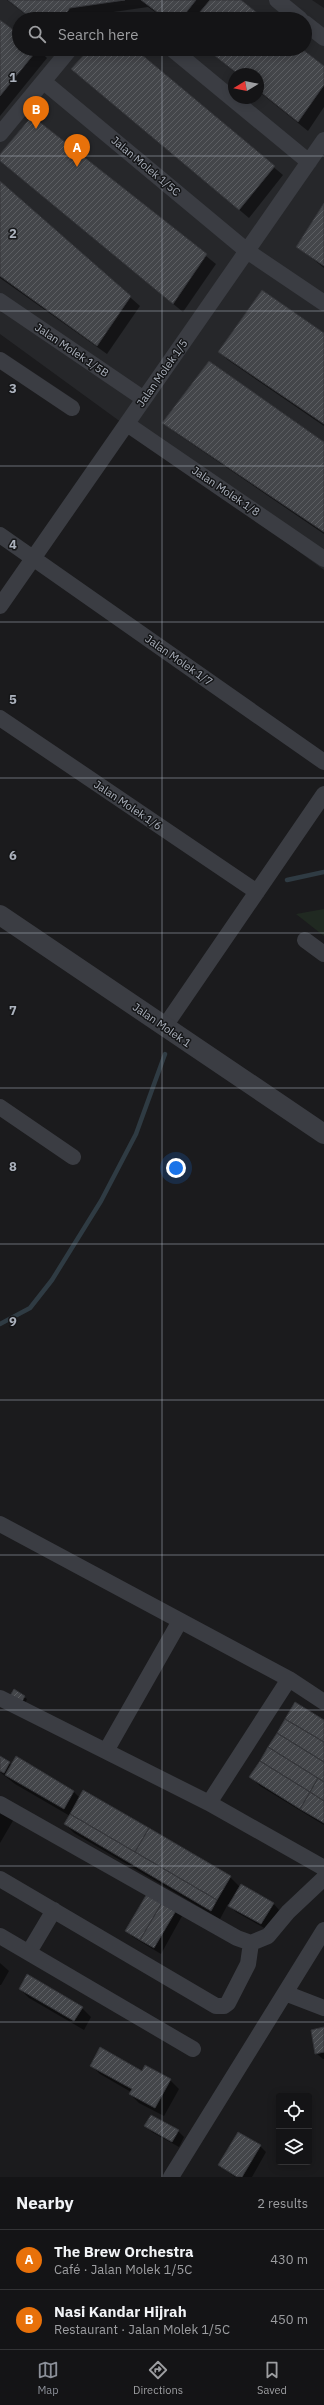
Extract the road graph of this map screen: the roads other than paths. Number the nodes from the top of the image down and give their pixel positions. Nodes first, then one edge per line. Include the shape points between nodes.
1 (277, 0) edge
2 (292, 12) edge
3 (312, 29) edge
4 (324, 38) edge
5 (64, 56) edge
6 (180, 56) edge
7 (44, 82) junction
8 (0, 134) edge
9 (324, 140) edge
10 (309, 162) junction
11 (247, 251) junction
12 (0, 300) edge
13 (324, 304) edge
14 (0, 360) edge
15 (144, 399) junction
16 (72, 408) dead end
17 (127, 424) junction
18 (0, 535) edge
19 (34, 557) junction
20 (324, 559) edge
21 (0, 606) edge
22 (0, 718) edge
23 (324, 762) edge
24 (324, 794) edge
25 (257, 892) junction
26 (0, 915) edge
27 (305, 940) dead end
28 (324, 954) edge
29 (164, 1026) junction
30 (0, 1107) edge
31 (324, 1134) edge
32 (73, 1157) dead end
33 (0, 1524) edge
34 (180, 1621) junction
35 (289, 1680) junction
36 (0, 1698) edge
37 (324, 1702) edge
38 (106, 1751) junction
39 (209, 1803) junction
40 (0, 1804) edge
41 (324, 1868) edge
42 (324, 1878) edge
43 (0, 1879) edge
44 (54, 1910) junction
45 (324, 1930) edge
46 (0, 1936) edge
47 (251, 1943) junction
48 (29, 1952) junction
49 (285, 1993) junction
50 (324, 2008) edge
51 (193, 2049) dead end
52 (171, 2177) edge

1 - 2 street
3 - 4 street
5 - 7 street
6 - 10 street
7 - 8 street
7 - 11 street, Jalan Molek 1/5C
9 - 10 street, Jalan Molek 1/5
10 - 11 street, Jalan Molek 1/5
11 - 13 street, Jalan Molek 1/5C
11 - 15 street, Jalan Molek 1/5
12 - 15 street, Jalan Molek 1/5B
14 - 16 street
15 - 17 street, Jalan Molek 1/5
17 - 19 street, Jalan Molek 1/5
17 - 20 street, Jalan Molek 1/8
18 - 19 street, Jalan Molek 1/7
19 - 21 street, Jalan Molek 1/5
19 - 23 street, Jalan Molek 1/7
22 - 25 street, Jalan Molek 1/6
24 - 25 street
25 - 29 street
26 - 29 street, Jalan Molek 1
27 - 28 street
29 - 31 street, Jalan Molek 1
30 - 32 street
33 - 34 street
34 - 35 street
34 - 38 street
35 - 37 street
35 - 39 street
36 - 38 street
38 - 39 street
39 - 41 street
40 - 47 street via 237,1938
42 - 47 street via 288,1912 268,1936
43 - 44 street
44 - 47 street via 219,2007 228,2003 248,1964
44 - 48 street
45 - 49 street
46 - 48 street
48 - 51 street
49 - 50 street
49 - 52 street

